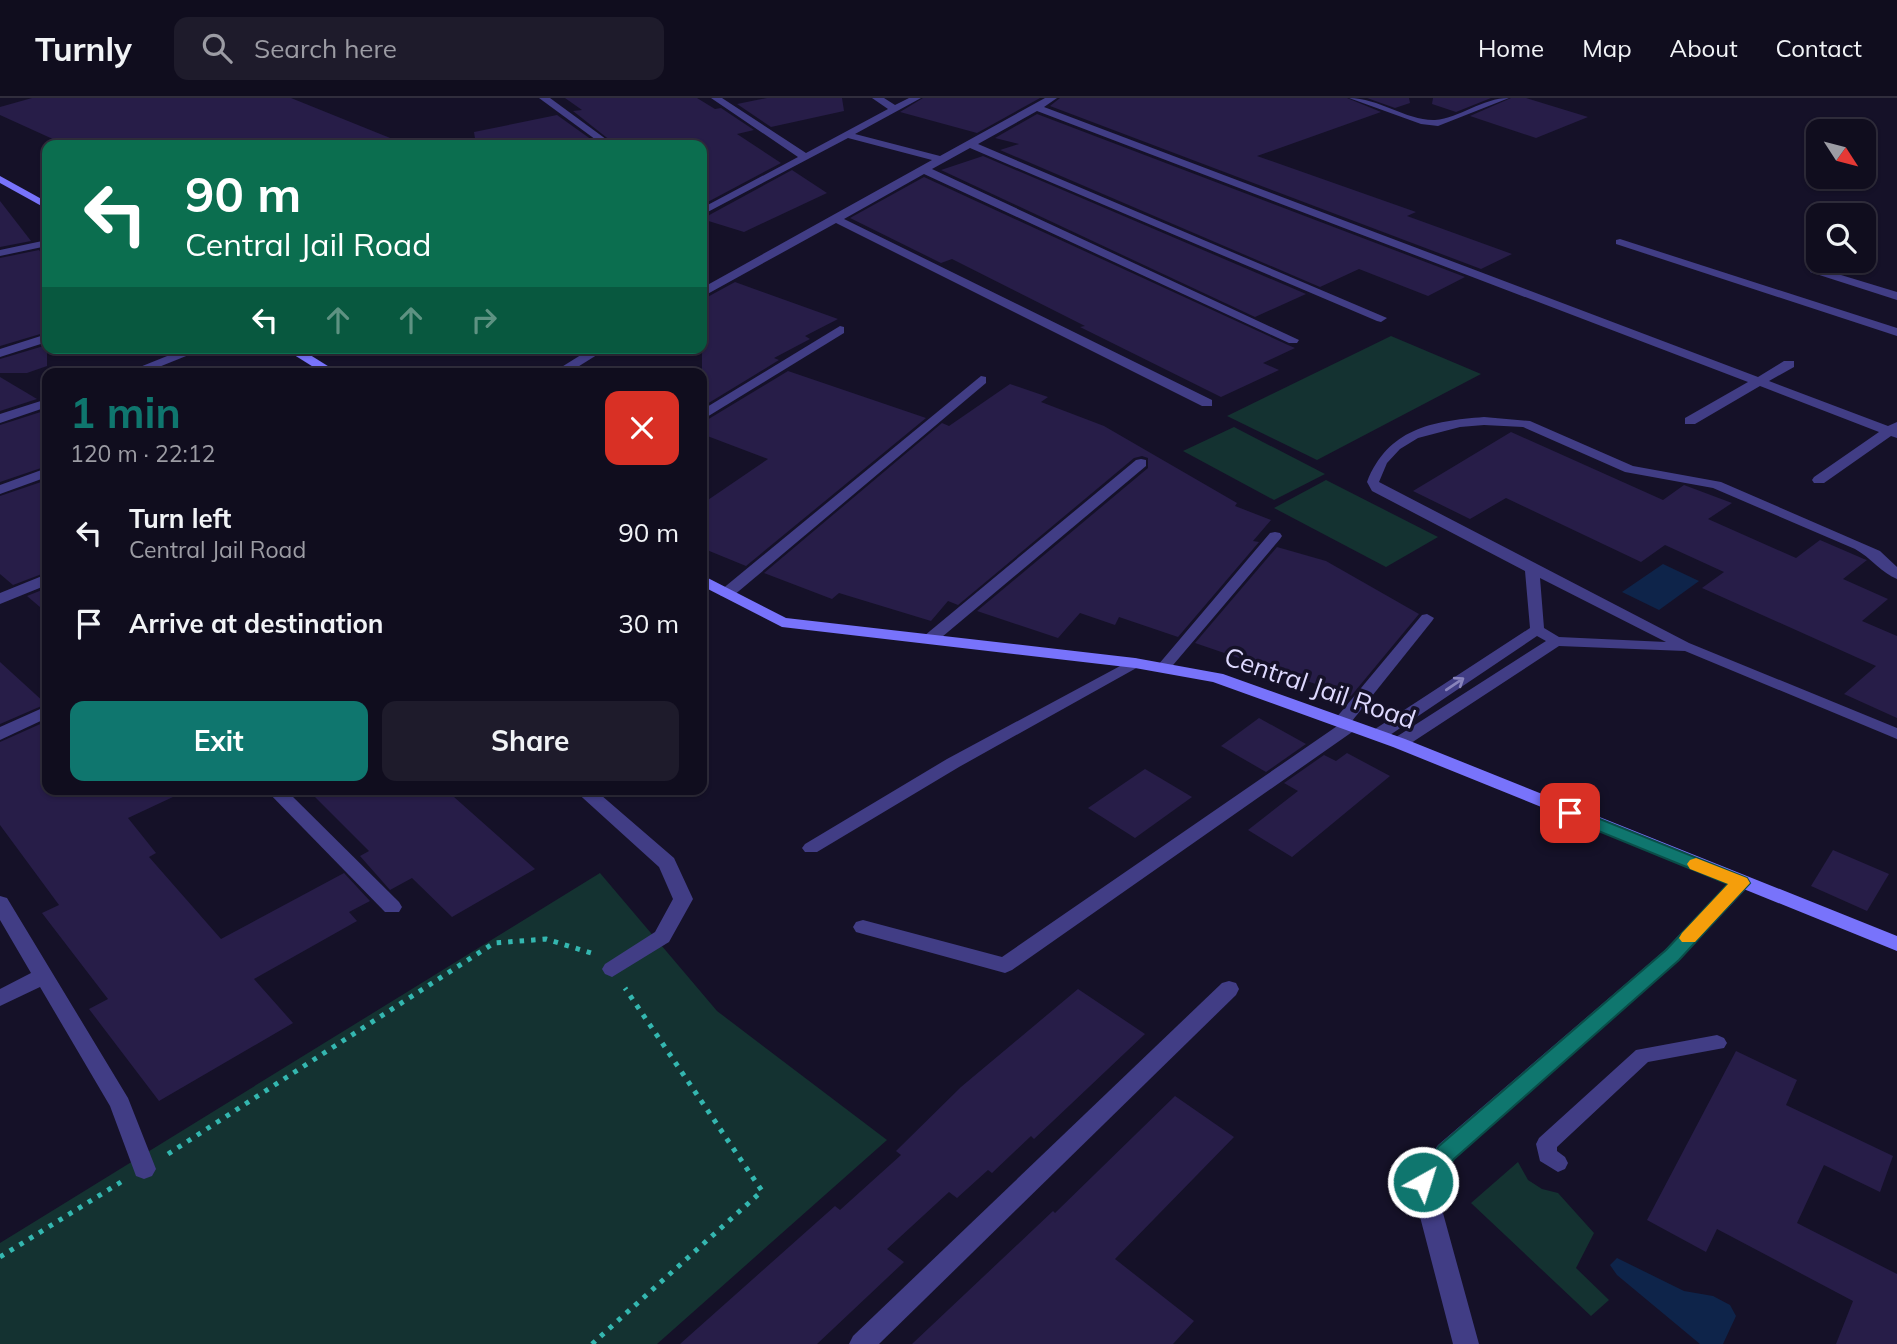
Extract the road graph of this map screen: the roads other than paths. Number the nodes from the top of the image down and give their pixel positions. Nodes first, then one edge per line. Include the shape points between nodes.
1 (544, 98) edge
2 (716, 98) edge
3 (877, 98) edge
4 (916, 98) edge
5 (1052, 98) edge
6 (1354, 98) edge
7 (1504, 98) edge
8 (1036, 107) junction
9 (895, 109) junction
10 (846, 135) junction
11 (602, 140) edge
12 (970, 144) junction
13 (805, 157) junction
14 (943, 160) junction
15 (925, 170) junction
16 (0, 179) edge
17 (42, 203) edge
18 (707, 209) edge
19 (835, 219) junction
20 (1620, 242) dead end
21 (42, 244) edge
22 (0, 253) edge
23 (1824, 273) edge
24 (707, 290) edge
25 (1897, 296) edge
26 (1381, 318) dead end
27 (840, 330) dead end
28 (1897, 332) edge
29 (42, 340) edge
30 (1293, 340) dead end
31 (0, 353) edge
32 (183, 354) edge
33 (299, 354) edge
34 (591, 354) edge
35 (1789, 364) dead end
36 (145, 368) edge
37 (324, 368) edge
38 (567, 368) edge
39 (981, 380) dead end
40 (1758, 381) junction
41 (1207, 403) dead end
42 (42, 404) edge
43 (707, 413) edge
44 (0, 419) edge
45 (1690, 421) dead end
46 (1894, 431) edge
47 (1141, 463) dead end
48 (42, 474) edge
49 (1819, 480) dead end
50 (0, 491) edge
51 (1275, 536) dead end
52 (1532, 569) junction
53 (1897, 575) edge
54 (42, 581) edge
55 (707, 583) edge
56 (727, 593) junction
57 (0, 599) edge
58 (1427, 618) dead end
59 (1537, 630) junction
60 (930, 639) junction
61 (1556, 640) junction
62 (1687, 647) junction
63 (1135, 663) junction
64 (1163, 668) junction
65 (42, 713) edge
66 (1345, 724) junction
67 (0, 734) edge
68 (1897, 734) edge
69 (1378, 736) junction
70 (1399, 743) junction
71 (280, 795) edge
72 (590, 795) edge
73 (811, 848) dead end
74 (1741, 883) junction
75 (0, 903) edge
76 (392, 906) dead end
77 (863, 927) dead end
78 (1897, 944) edge
79 (612, 969) road end
80 (43, 976) junction
81 (1229, 989) dead end
82 (0, 998) edge
83 (1717, 1043) dead end
84 (1558, 1163) dead end
85 (144, 1169) road end
86 (862, 1344) edge
87 (1465, 1344) edge

1 - 11 street
2 - 13 street
3 - 9 street
4 - 9 street
5 - 8 street
6 - 7 street via 1424,122 1438,122
8 - 12 street
8 - 40 street
9 - 10 street
10 - 13 street
10 - 14 street
12 - 14 street
12 - 26 street
13 - 18 street
14 - 15 street
15 - 19 street
15 - 30 street
16 - 17 main road
19 - 24 street
19 - 41 street
20 - 28 street
21 - 22 street
23 - 25 street
27 - 43 street
29 - 31 street
32 - 36 street
33 - 37 main road
34 - 38 street
35 - 40 street
39 - 56 street
40 - 45 street
40 - 46 street
42 - 44 street
46 - 49 street
47 - 60 street
48 - 50 street
51 - 64 lane
52 - 53 lane via 1377,488 1373,482 1381,459 1421,433 1447,426 1480,420 1527,424 1623,467 1716,485 1860,546
52 - 59 lane
52 - 62 lane
54 - 57 street
55 - 56 main road, Central Jail Road
56 - 60 main road, Central Jail Road via 782,622
58 - 66 lane
59 - 61 lane
69 -> 59 lane
60 - 63 main road, Central Jail Road
61 - 62 lane
61 - 70 lane
62 - 68 lane
63 - 64 main road, Central Jail Road
63 - 73 lane
64 - 66 main road, Central Jail Road via 1217,678
65 - 67 street
66 - 69 main road, Central Jail Road
66 - 77 street via 1005,965
69 - 70 main road, Central Jail Road
70 - 74 main road, Central Jail Road
71 - 76 street
72 - 79 street via 667,863 682,900 662,937
74 - 78 main road, Central Jail Road
74 - 87 street via 1672,955 1446,1152 1423,1182
75 - 80 street
80 - 82 street
80 - 85 street via 120,1104
81 - 86 street
83 - 84 lane via 1643,1055 1546,1144 1547,1155

